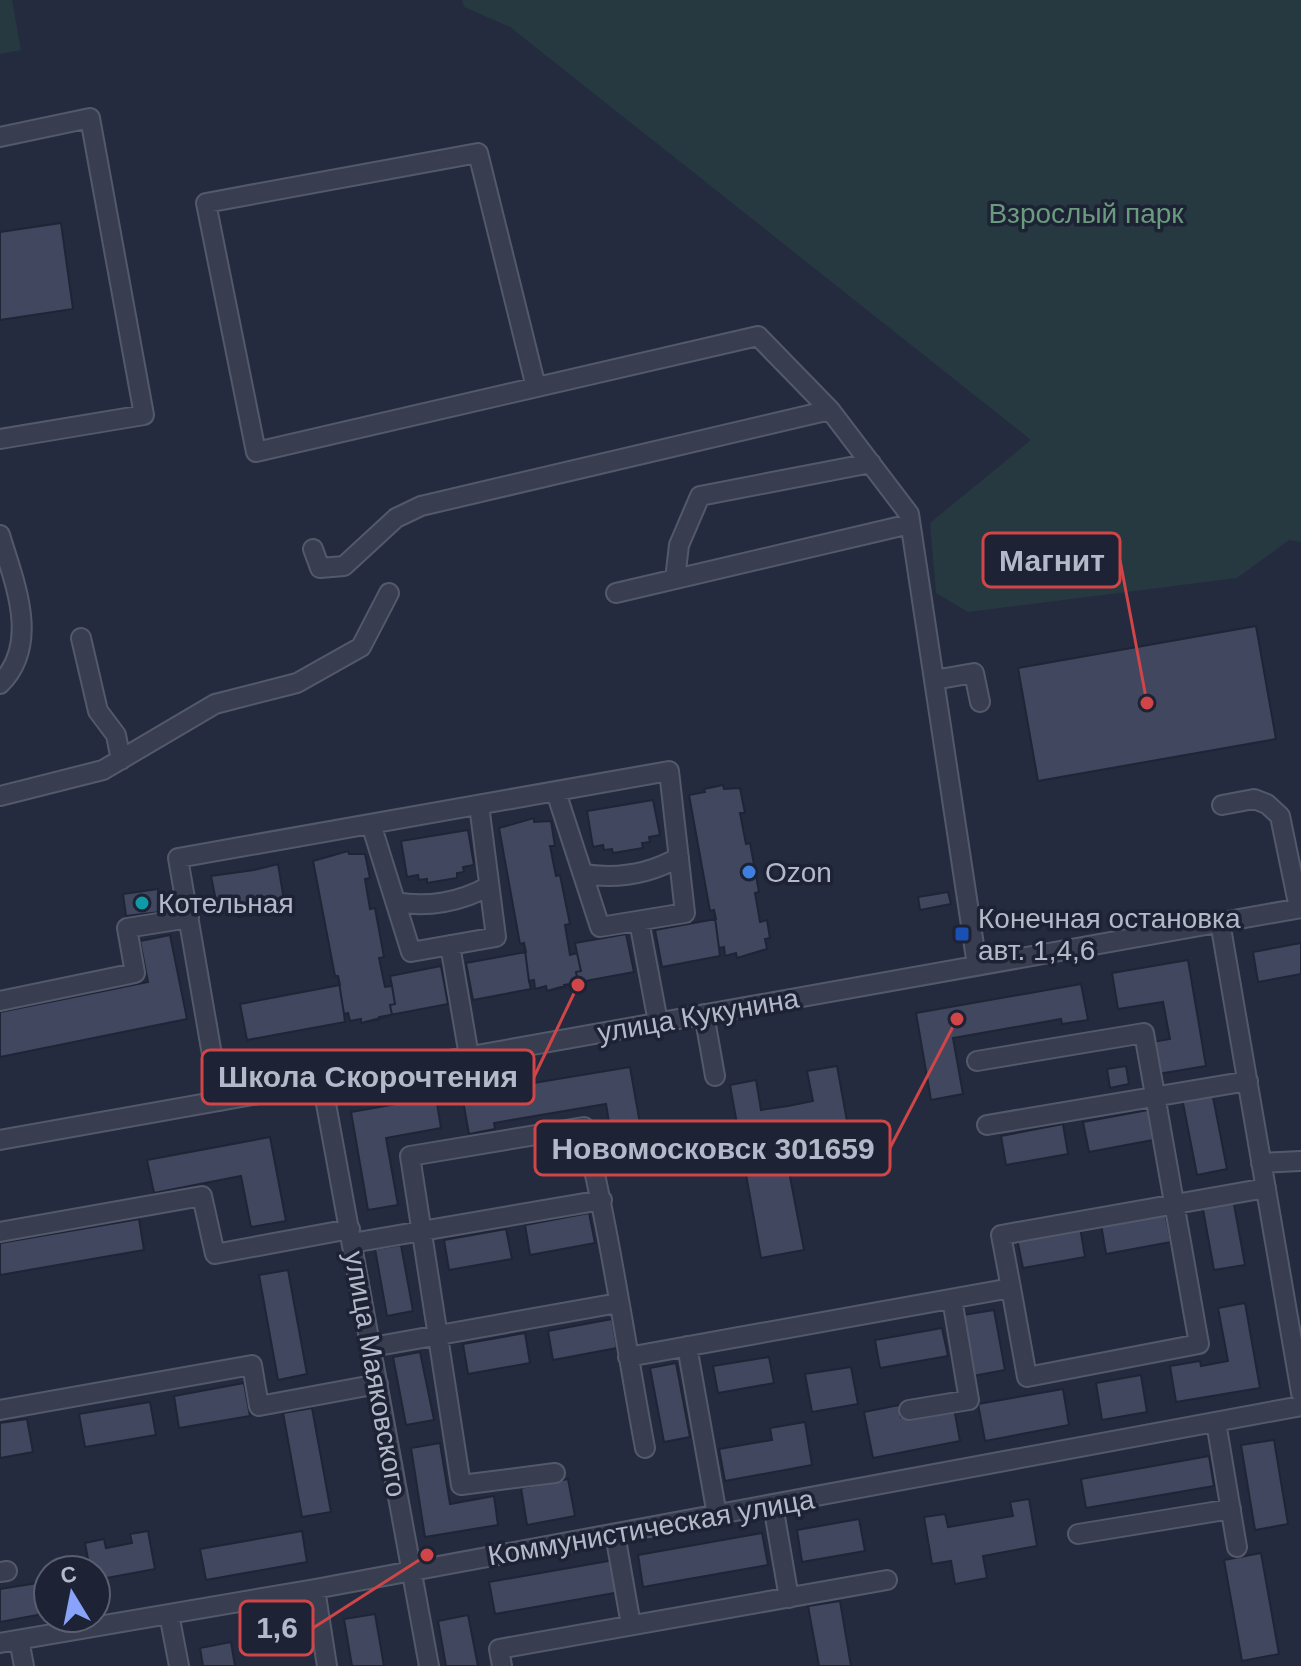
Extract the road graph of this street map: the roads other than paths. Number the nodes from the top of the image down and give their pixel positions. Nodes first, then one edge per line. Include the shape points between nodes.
1 (0, 137) edge
2 (536, 387) junction
3 (830, 410) junction
4 (0, 439) edge
5 (871, 463) junction
6 (910, 524) junction
7 (0, 535) edge
8 (313, 549) dead end
9 (675, 579) junction
10 (389, 593) dead end
11 (616, 593) dead end
12 (81, 638) dead end
13 (934, 680) junction
14 (0, 684) edge
15 (980, 702) dead end
16 (121, 760) junction
17 (556, 792) junction
18 (0, 796) edge
19 (479, 805) junction
20 (1222, 805) dead end
21 (371, 824) junction
22 (679, 857) junction
23 (583, 874) junction
24 (489, 886) junction
25 (396, 902) junction
26 (1300, 908) edge
27 (189, 918) junction
28 (639, 921) junction
29 (1220, 922) junction
30 (450, 945) junction
31 (977, 965) junction
32 (0, 1001) edge
33 (704, 1014) junction
34 (658, 1022) junction
35 (469, 1056) junction
36 (977, 1061) dead end
37 (715, 1076) dead end
38 (1248, 1081) junction
39 (322, 1082) junction
40 (1156, 1097) junction
41 (220, 1101) junction
42 (987, 1125) dead end
43 (0, 1140) edge
44 (1301, 1161) edge
45 (1261, 1163) junction
46 (1266, 1188) junction
47 (602, 1200) junction
48 (1175, 1203) junction
49 (421, 1231) junction
50 (0, 1232) edge
51 (351, 1236) junction
52 (1011, 1288) junction
53 (952, 1299) junction
54 (618, 1303) junction
55 (1296, 1328) edge
56 (437, 1335) junction
57 (687, 1346) junction
58 (372, 1347) junction
59 (628, 1357) junction
60 (378, 1384) junction
61 (1301, 1393) edge
62 (1301, 1406) edge
63 (0, 1410) edge
64 (909, 1410) dead end
65 (1216, 1422) junction
66 (645, 1448) dead end
67 (555, 1473) dead end
68 (773, 1505) junction
69 (1231, 1509) junction
70 (717, 1515) junction
71 (615, 1534) junction
72 (1078, 1534) dead end
73 (1237, 1547) dead end
74 (410, 1571) junction
75 (887, 1580) dead end
76 (315, 1589) junction
77 (789, 1598) junction
78 (169, 1614) junction
79 (112, 1620) edge
80 (631, 1625) junction
81 (42, 1634) edge
82 (19, 1640) junction
83 (0, 1643) edge
84 (24, 1666) edge
85 (179, 1666) edge
86 (327, 1666) edge
87 (429, 1666) edge
88 (502, 1666) edge

1 - 4 street via 90,118 144,415
2 - 2 street via 256,452 206,203 478,153
2 - 3 street via 758,336
3 - 5 street
3 - 8 street via 421,506 396,518 344,566 320,568
5 - 6 street via 909,514
5 - 9 street via 700,496 679,545
6 - 9 street
6 - 13 street
7 - 14 street via 22,606 20,655
9 - 11 street
10 - 16 street via 361,647 297,683 215,704
12 - 16 street via 98,711 116,735
13 - 15 street via 974,673
13 - 31 street
16 - 18 street via 103,770
17 - 19 street
17 - 22 street via 669,771
17 - 23 street
19 - 21 street
19 - 24 street
20 - 26 street via 1254,799 1280,816
21 - 25 street
21 - 27 street via 178,858
22 - 23 street via 659,868 606,878
22 - 28 street via 685,913
23 - 28 street via 600,927
24 - 25 street via 471,896 418,906
24 - 30 street via 496,937
25 - 30 street via 411,952
26 - 29 street, улица Кукунина
27 - 32 street via 127,928 135,973
27 - 41 street
28 - 34 street
29 - 31 street, улица Кукунина
29 - 38 street
30 - 35 street
31 - 33 street, улица Кукунина
33 - 34 street, улица Кукунина
33 - 37 street
34 - 35 street, улица Кукунина
35 - 39 street, улица Кукунина
36 - 40 street via 1144,1033
38 - 40 street
38 - 45 street
39 - 41 street, улица Кукунина
39 - 51 street, улица Маяковского
40 - 42 street
40 - 48 street
41 - 43 street, улица Кукунина
44 - 45 street
45 - 46 street
46 - 48 street
46 - 55 street
47 - 49 street
47 - 49 street via 584,1127 424,1153 410,1156
47 - 54 street
48 - 52 street via 1001,1235
48 - 52 street via 1199,1344 1027,1377
49 - 51 street
49 - 56 street
50 - 51 street via 202,1196 215,1254
51 - 58 street, улица Маяковского
52 - 53 street
53 - 57 street
53 - 64 street via 969,1400
54 - 56 street
54 - 59 street
55 - 61 street
56 - 58 street
56 - 67 street via 461,1485
57 - 59 street
57 - 70 street
58 - 60 street, улица Маяковского
59 - 66 street
60 - 63 street via 259,1406 252,1365
60 - 74 street, улица Маяковского
62 - 65 street, Коммунистическая улица
65 - 68 street, Коммунистическая улица
65 - 69 street
68 - 70 street, Коммунистическая улица
68 - 77 street
69 - 72 street
69 - 73 street
70 - 71 street, Коммунистическая улица
71 - 74 street, Коммунистическая улица
71 - 80 street
74 - 76 street, Коммунистическая улица
74 - 87 street, улица Маяковского
75 - 77 street
76 - 78 street, Коммунистическая улица
76 - 86 street
77 - 80 street
78 - 79 street, Коммунистическая улица
78 - 85 street
80 - 88 street via 499,1649
81 - 82 street, Коммунистическая улица
82 - 83 street, Коммунистическая улица
82 - 84 street

